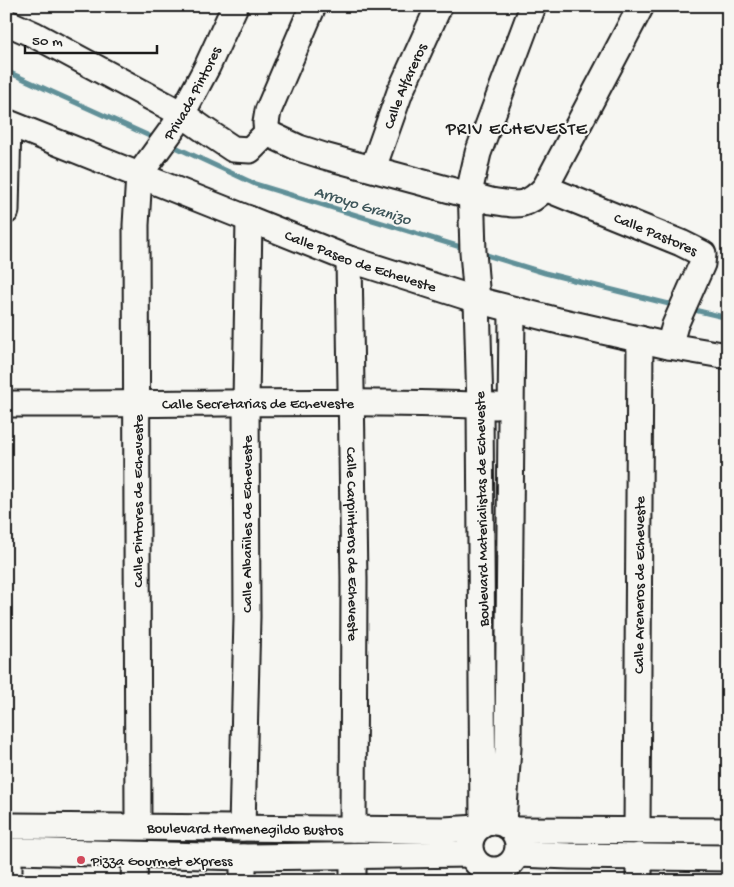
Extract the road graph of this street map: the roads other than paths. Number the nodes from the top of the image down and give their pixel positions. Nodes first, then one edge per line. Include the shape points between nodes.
1 (235, 6) edge
2 (312, 6) edge
3 (439, 6) edge
4 (533, 6) edge
5 (640, 6) edge
6 (6, 22) edge
7 (178, 120) junction
8 (7, 123) edge
9 (267, 133) junction
10 (373, 168) junction
11 (139, 175) junction
12 (536, 196) junction
13 (470, 201) junction
14 (6, 211) edge
15 (249, 220) junction
16 (349, 259) junction
17 (477, 300) junction
18 (512, 310) junction
19 (640, 339) junction
20 (668, 346) junction
21 (728, 356) edge
22 (246, 402) junction
23 (352, 403) junction
24 (6, 404) edge
25 (136, 405) junction
26 (480, 406) junction
27 (511, 407) junction
28 (9, 823) edge
29 (138, 826) junction
30 (242, 828) junction
31 (353, 829) junction
32 (637, 830) junction
33 (728, 831) edge
34 (502, 844) edge
35 (135, 855) junction
36 (353, 856) junction
37 (639, 856) junction
38 (728, 858) edge
39 (10, 864) edge
40 (480, 868) edge
41 (243, 869) edge
42 (134, 881) edge
43 (353, 881) edge
44 (639, 881) edge

1 - 7 street, Privada Pintores
2 - 9 street via 268,111
3 - 10 street, Calle Alfareros via 400,92
4 - 13 street, Boulevard Materialistas de Echeveste via 478,153
5 - 12 street
6 - 7 street via 35,35
7 - 9 street via 206,131 233,149 250,150
7 - 11 street, Privada Pintores
8 - 11 street, Calle Paseo de Echeveste
8 - 14 street
9 - 10 street via 299,148
10 - 13 street
11 - 15 street, Calle Paseo de Echeveste
11 - 25 street, Calle Pintores de Echeveste
12 - 13 street via 500,202
12 - 20 street, Calle Pastores via 703,254 704,259
13 - 17 street, Boulevard Materialistas de Echeveste
15 - 16 street, Calle Paseo de Echeveste
15 - 22 street, Calle Albañiles de Echeveste
16 - 17 street, Calle Paseo de Echeveste
16 - 23 street, Calle Carpinteros de Echeveste
17 - 18 street, Calle Paseo de Echeveste
17 - 26 street, Boulevard Materialistas de Echeveste
18 - 19 street, Calle Paseo de Echeveste
18 - 27 street, Boulevard Materialistas de Echeveste
19 - 20 street, Calle Paseo de Echeveste
19 - 32 street, Calle Areneros de Echeveste
20 - 21 street, Calle Paseo de Echeveste
22 - 23 street, Calle Secretarias de Echeveste
22 - 25 street, Calle Secretarias de Echeveste
22 - 30 street, Calle Albañiles de Echeveste
23 - 26 street, Calle Secretarias de Echeveste
23 - 31 street, Calle Carpinteros de Echeveste
24 - 25 street, Calle Secretarias de Echeveste
25 - 29 street, Calle Pintores de Echeveste
26 - 27 street, Calle Secretarias de Echeveste
26 - 34 street, Boulevard Materialistas de Echeveste
27 - 34 street, Boulevard Materialistas de Echeveste via 508,748
28 - 29 street, Boulevard Hermenegildo Bustos
28 - 39 street via 18,842
29 - 30 street, Boulevard Hermenegildo Bustos
30 - 31 street, Boulevard Hermenegildo Bustos
31 - 34 street, Boulevard Hermenegildo Bustos via 444,830
32 - 33 street, Boulevard Hermenegildo Bustos
32 - 34 street, Boulevard Hermenegildo Bustos
34 - 37 street, Boulevard Hermenegildo Bustos via 570,856
34 - 40 street, Boulevard Hermenegildo Bustos via 497,871
34 - 40 street via 471,840
35 - 39 street, Boulevard Hermenegildo Bustos
35 - 41 street, Boulevard Hermenegildo Bustos
35 - 42 street
36 - 40 street, Boulevard Hermenegildo Bustos
36 - 41 street, Boulevard Hermenegildo Bustos
36 - 43 street
37 - 38 street, Boulevard Hermenegildo Bustos
37 - 44 street

